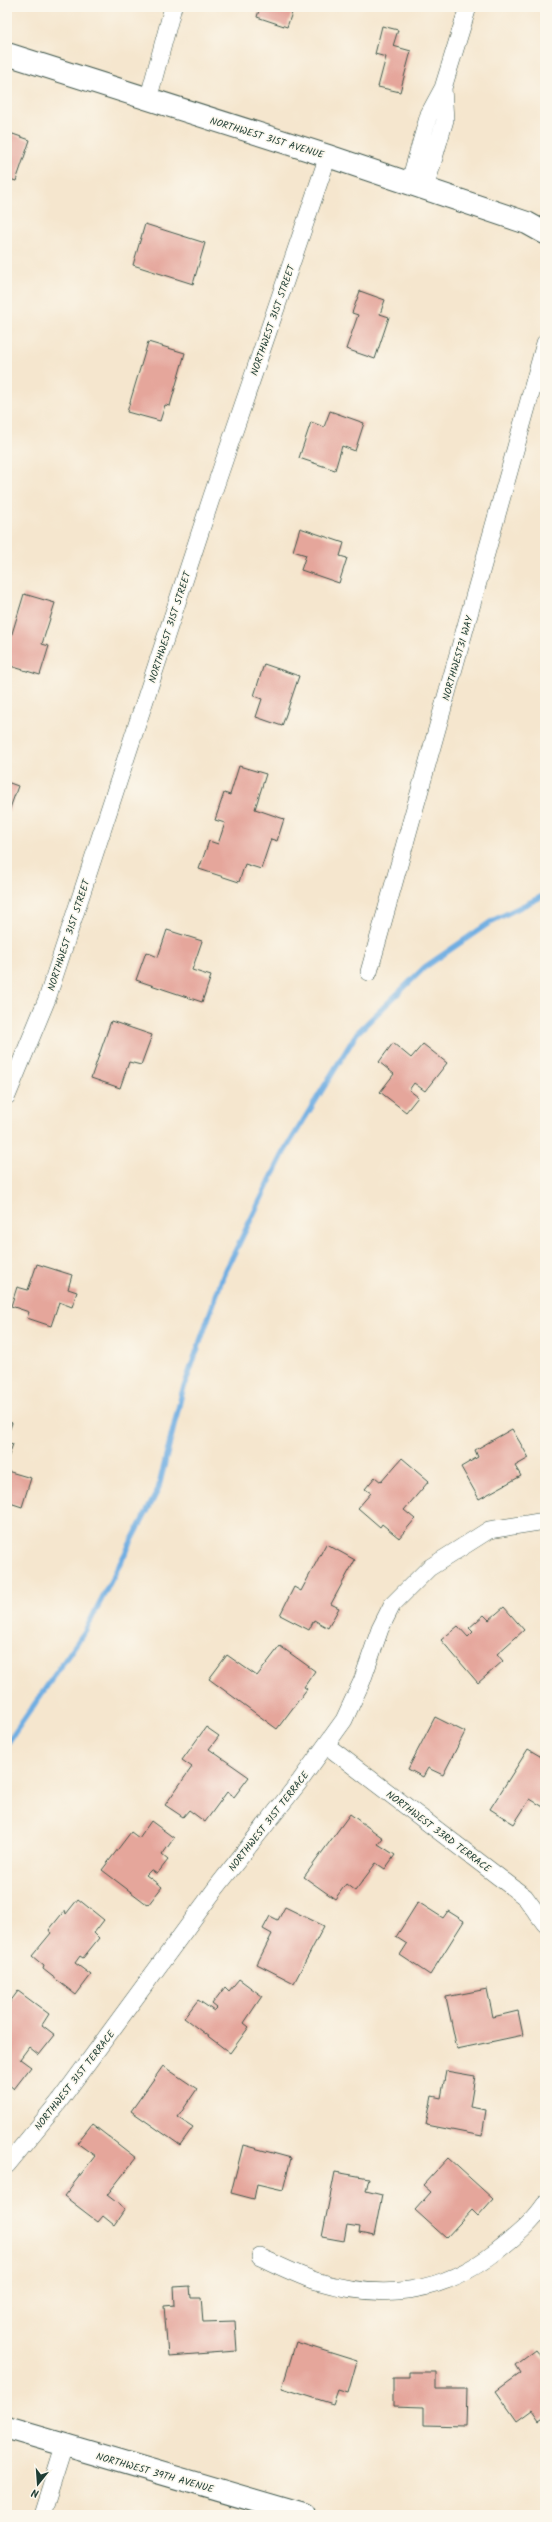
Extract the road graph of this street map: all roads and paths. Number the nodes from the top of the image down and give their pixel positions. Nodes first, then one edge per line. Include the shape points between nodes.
1 (174, 7) edge
2 (468, 7) edge
3 (7, 54) edge
4 (148, 100) junction
5 (328, 156) junction
6 (417, 186) junction
7 (536, 228) edge
8 (545, 343) edge
9 (369, 972) dead end
10 (7, 1096) edge
11 (545, 1521) edge
12 (326, 1745) junction
13 (543, 1915) edge
14 (7, 2165) edge
15 (545, 2204) edge
16 (260, 2257) dead end
17 (7, 2428) edge
18 (64, 2446) junction
19 (42, 2515) edge
20 (304, 2515) edge

1 - 4 street
2 - 6 street via 443,88 429,114
3 - 4 street, NORTHWEST 31ST AVENUE
4 - 5 street, NORTHWEST 31ST AVENUE
5 - 6 street, NORTHWEST 31ST AVENUE
5 - 10 street, NORTHWEST 31ST STREET via 209,504 47,999
6 - 7 street, NORTHWEST 31ST AVENUE
8 - 9 street, NORTHWEST31 WAY
11 - 12 street, NORTHWEST 31ST TERRACE via 489,1530 423,1573 392,1605 344,1720
12 - 13 street, NORTHWEST 33RD TERRACE via 525,1897
12 - 14 street, NORTHWEST 31ST TERRACE via 216,1888 58,2103
15 - 16 street via 524,2230 482,2263 432,2286 406,2291 378,2292 344,2287 315,2280
17 - 18 street, NORTHWEST 39TH AVENUE
18 - 19 street
18 - 20 street, NORTHWEST 39TH AVENUE

